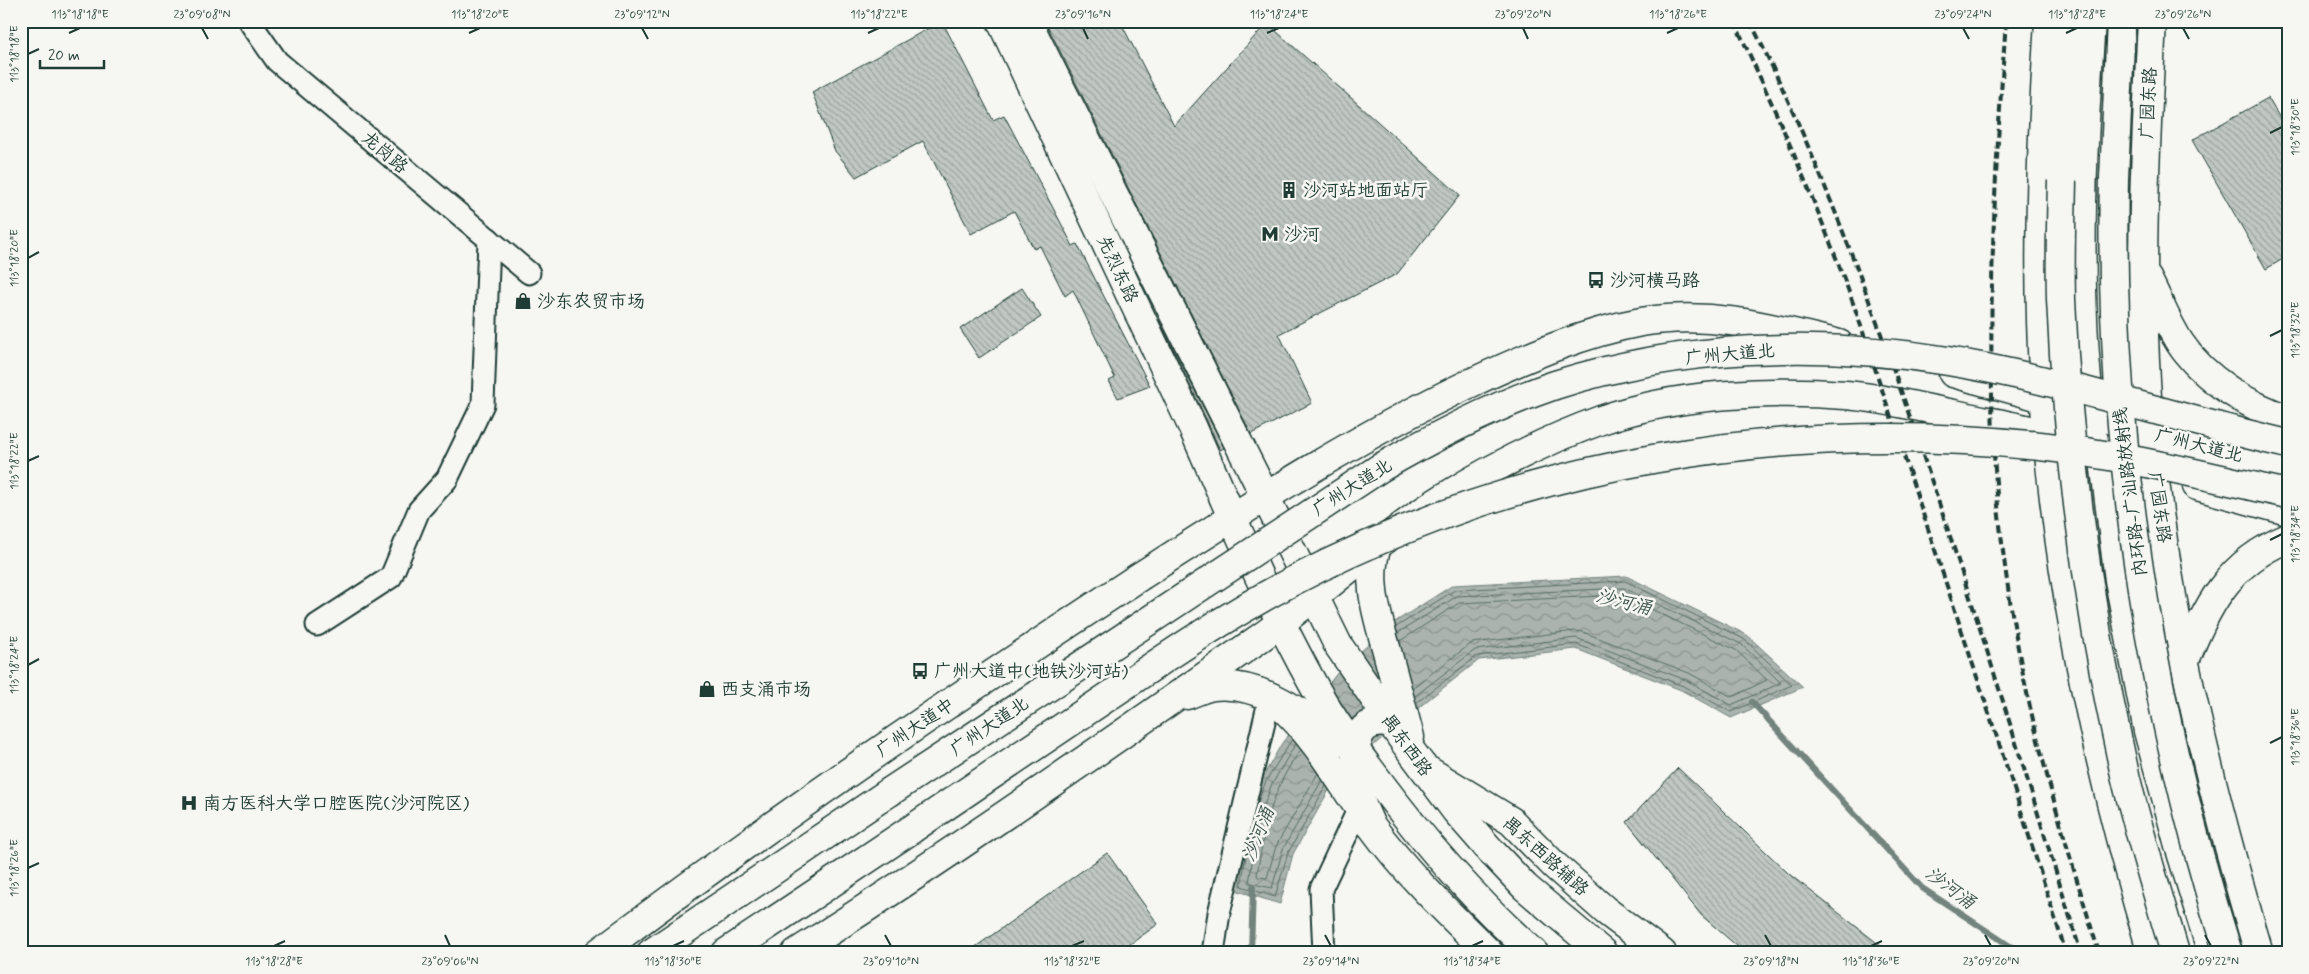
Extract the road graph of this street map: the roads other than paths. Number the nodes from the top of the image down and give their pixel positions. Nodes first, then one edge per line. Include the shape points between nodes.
1 (250, 21) edge
2 (1001, 21) edge
3 (1027, 21) edge
4 (2049, 21) edge
5 (2070, 21) edge
6 (2091, 21) edge
7 (2104, 21) edge
8 (2120, 21) edge
9 (2152, 21) edge
10 (489, 239) junction
11 (2142, 270) junction
12 (530, 273) dead end
13 (2050, 411) junction
14 (2091, 414) junction
15 (2288, 419) edge
16 (2117, 422) junction
17 (2288, 444) edge
18 (2092, 450) junction
19 (2149, 458) junction
20 (2288, 467) edge
21 (2288, 494) edge
22 (1265, 496) junction
23 (2288, 511) edge
24 (1232, 517) junction
25 (2288, 538) edge
26 (1377, 546) junction
27 (1314, 597) junction
28 (1281, 623) junction
29 (317, 625) dead end
30 (2184, 663) junction
31 (1270, 697) junction
32 (1169, 701) junction
33 (1390, 705) junction
34 (1342, 743) junction
35 (1419, 762) junction
36 (1364, 816) junction
37 (598, 953) edge
38 (650, 953) edge
39 (726, 953) edge
40 (796, 953) edge
41 (1213, 953) edge
42 (1324, 953) edge
43 (1489, 953) edge
44 (1534, 953) edge
45 (1603, 953) edge
46 (1662, 953) edge
47 (2152, 953) edge
48 (2175, 953) edge
49 (2195, 953) edge
50 (2212, 953) edge
51 (2228, 953) edge
52 (2259, 953) edge

1 - 10 street, 龙岗路 via 277,61
2 - 24 main road, 先烈东路
3 - 22 main road, 先烈东路
4 - 13 main road via 2040,285
5 - 48 main road, bridge via 2062,181 2061,297 2077,489 2113,716 2141,836
6 - 14 main road via 2081,233 2084,355
7 - 16 main road via 2095,268 2100,388
8 - 51 main road, 内环路-广汕路放射线, bridge via 2113,240 2115,348 2127,481 2162,705 2197,848
9 - 11 main road, 广园东路
10 - 12 street, 龙岗路
10 - 29 street via 483,404 447,479 419,510 391,578
11 - 15 main road via 2179,342 2195,362 2248,402
11 - 19 main road, 广园东路
13 - 14 main road, 广州大道北
13 - 18 main road, 广州大道北
13 - 22 main road, 广州大道北 via 1891,356 1761,325 1717,318 1682,317 1600,332 1508,366 1366,437
13 - 26 main road, 广州大道北 via 1889,401 1845,395 1734,395 1637,410 1534,448 1440,500
13 - 47 main road via 2054,499 2084,683 2112,809
14 - 16 main road, 广州大道北
14 - 19 main road via 2104,435
16 - 19 main road, 广州大道北
17 - 38 main road, 广州大道北, bridge via 2023,376 1946,361 1861,351 1800,349 1723,353 1648,363 1555,385 1444,433 1380,468
18 - 19 main road, 广州大道北
18 - 49 main road via 2092,484 2117,656 2156,826
18 - 50 main road via 2148,730
19 - 20 main road, 广州大道北
19 - 23 main road, 广州大道北
19 - 30 main road, 广园东路
21 - 39 main road, 广州大道北, bridge via 2173,468 2044,446 1895,438 1790,440 1702,450 1620,464 1504,494 1419,523 1291,582 1180,648
22 - 24 main road, 广州大道中
22 - 27 main road, 禺东西路
24 - 28 main road
24 - 37 main road, 广州大道中 via 1002,667 806,801
25 - 30 main road via 2256,554 2232,575 2203,616
26 - 27 main road, 广州大道北
26 - 33 main road via 1372,560 1372,579
27 - 28 main road, 广州大道北
27 - 33 main road, 禺东西路 via 1338,644
28 - 32 main road, 广州大道北
28 - 34 main road
30 - 52 main road, 广园东路 via 2228,846
31 - 32 main road via 1242,687 1212,686
31 - 34 main road via 1300,713
31 - 41 street
32 - 40 main road
33 - 34 main road via 1382,722 1371,724
33 - 35 main road, 禺东西路
34 - 36 main road
34 - 36 main road via 1336,775
34 - 44 main road via 1450,870
35 - 45 main road, 禺东西路 via 1456,811 1525,887
35 - 46 main road, 禺东西路辅路 via 1511,821 1606,911
36 - 42 street via 1322,889
36 - 43 main road via 1398,861

